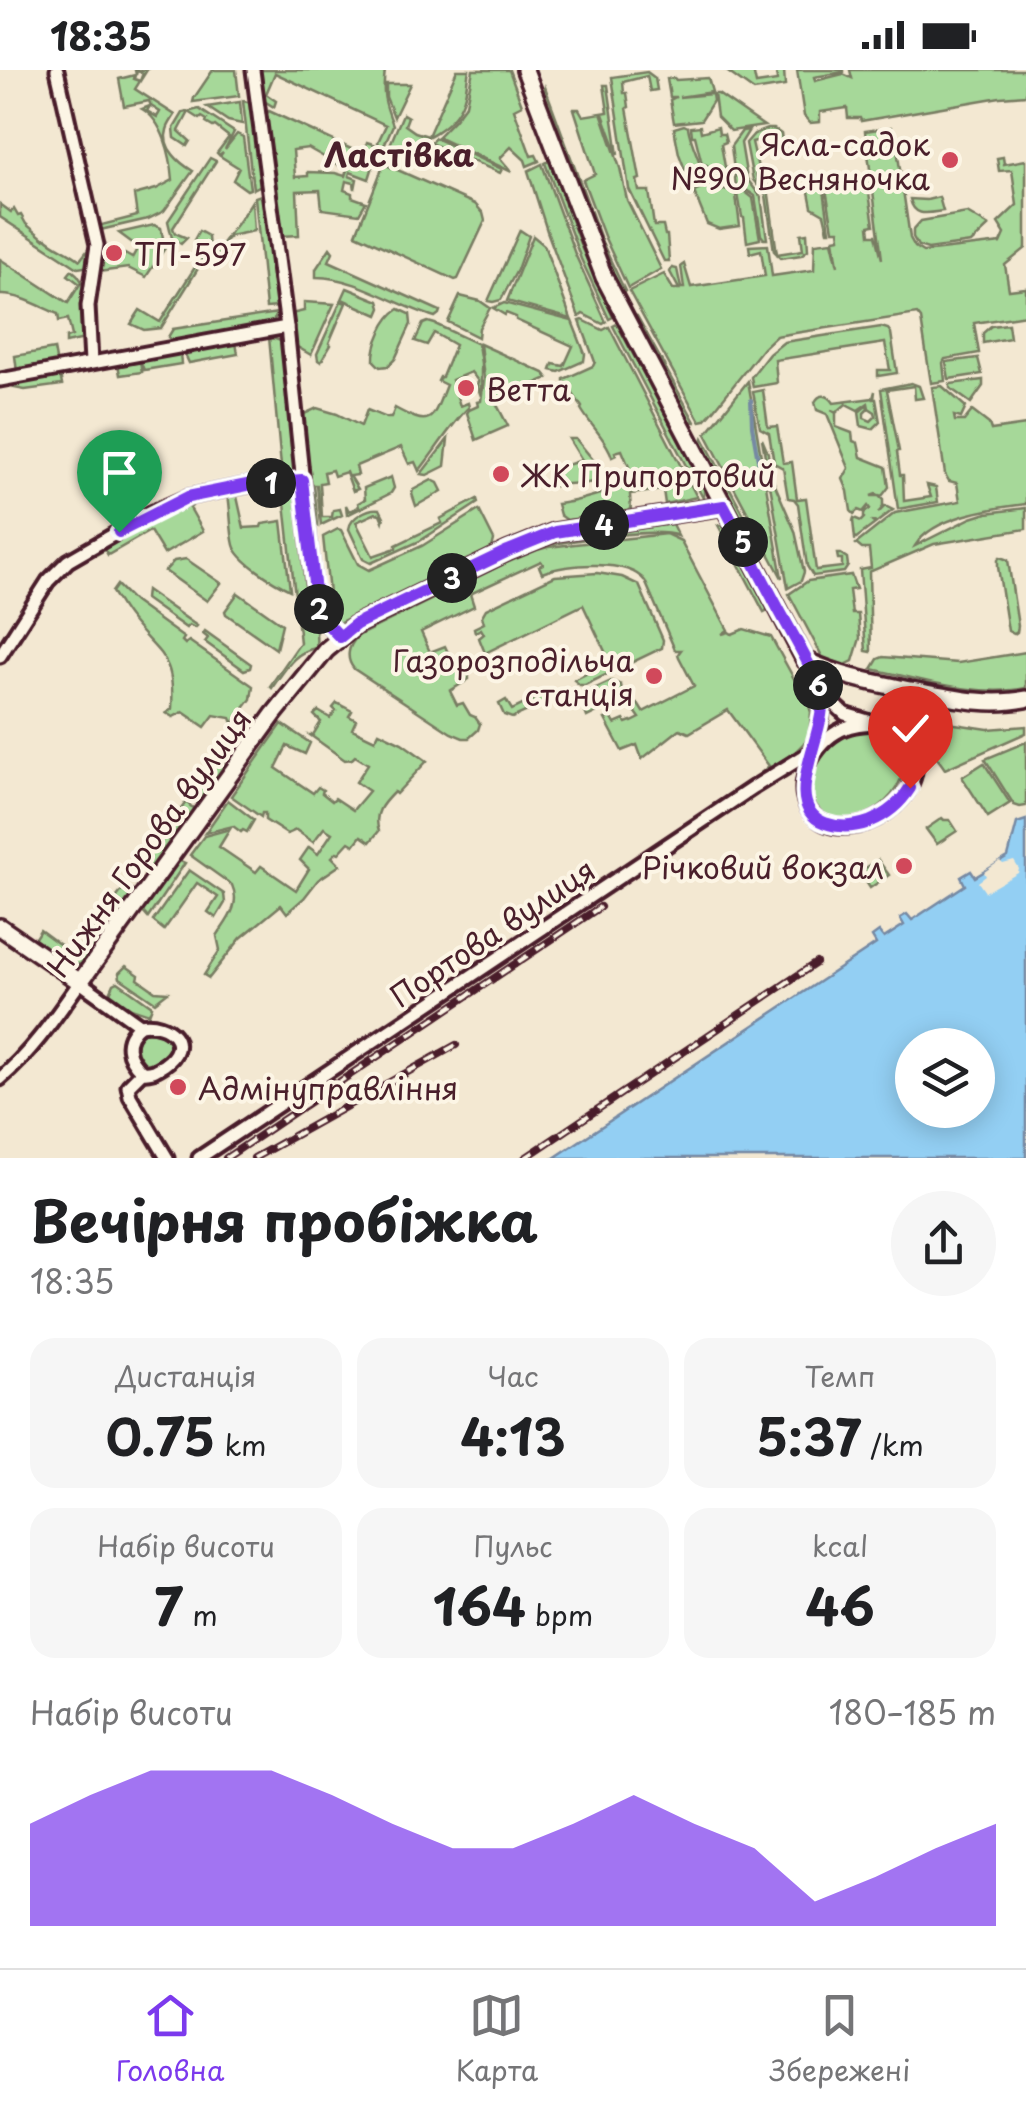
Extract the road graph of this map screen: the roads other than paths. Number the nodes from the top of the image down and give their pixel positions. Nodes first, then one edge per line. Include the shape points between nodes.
1 (57, 70) edge
2 (252, 70) edge
3 (525, 70) edge
4 (287, 328) junction
5 (91, 362) junction
6 (0, 380) edge
7 (302, 480) junction
8 (724, 506) junction
9 (340, 637) junction
10 (0, 656) edge
11 (805, 660) junction
12 (822, 693) junction
13 (1026, 700) edge
14 (874, 723) junction
15 (812, 755) junction
16 (0, 926) edge
17 (80, 982) junction
18 (140, 1025) junction
19 (142, 1072) junction
20 (0, 1079) edge
21 (166, 1158) edge
22 (198, 1158) edge

1 - 5 street via 97,245 88,306
2 - 4 street
3 - 8 street via 604,278
4 - 5 street
4 - 7 street
5 - 6 street
7 - 9 street via 316,600
7 - 10 street via 188,497 68,561
8 - 9 street, Нижня Горова вулиця via 555,532
8 - 11 street
9 - 17 street, Нижня Горова вулиця via 274,714
11 - 12 street
11 - 13 street via 838,675 947,697
12 - 14 street via 845,714
12 - 15 street
14 - 15 street via 834,733
14 - 15 street via 906,737 916,761 902,801 880,817 849,826 816,818 804,792
15 - 22 street, Портова вулиця via 754,787
16 - 17 street
17 - 18 street
17 - 20 street, Нижня Горова вулиця
18 - 19 street via 128,1045
18 - 19 street via 172,1031 178,1047 153,1072
19 - 21 street via 128,1086 130,1096

